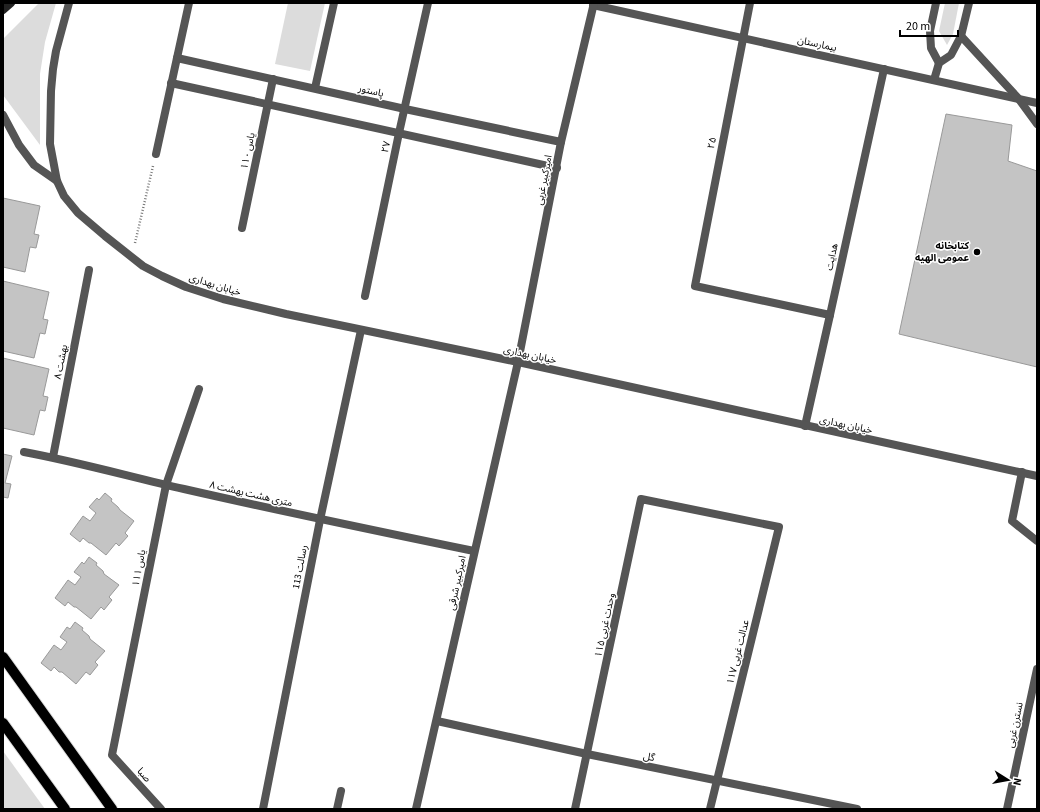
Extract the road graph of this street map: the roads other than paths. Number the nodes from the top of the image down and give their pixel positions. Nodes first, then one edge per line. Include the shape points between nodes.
1 (10, 3) edge
2 (69, 3) edge
3 (189, 3) edge
4 (334, 3) edge
5 (428, 3) edge
6 (750, 3) edge
7 (936, 3) edge
8 (969, 3) edge
9 (594, 4) edge
10 (3, 10) edge
11 (960, 36) junction
12 (743, 38) junction
13 (177, 58) junction
14 (939, 63) junction
15 (884, 69) junction
16 (273, 79) junction
17 (934, 80) junction
18 (171, 83) junction
19 (315, 88) junction
20 (1018, 98) junction
21 (1037, 103) edge
22 (268, 104) junction
23 (405, 109) junction
24 (3, 115) edge
25 (1037, 124) edge
26 (399, 133) junction
27 (562, 142) junction
28 (156, 154) road end
29 (557, 168) junction
30 (57, 181) junction
31 (242, 228) dead end
32 (89, 270) dead end
33 (365, 296) dead end
34 (830, 315) junction
35 (362, 330) junction
36 (518, 362) junction
37 (199, 389) dead end
38 (805, 426) junction
39 (24, 452) dead end
40 (52, 458) junction
41 (1022, 472) junction
42 (1037, 476) edge
43 (166, 485) junction
44 (641, 500) joint
45 (320, 520) junction
46 (1037, 541) edge
47 (474, 551) junction
48 (3, 657) edge
49 (1037, 669) edge
50 (437, 722) junction
51 (3, 723) edge
52 (588, 754) junction
53 (112, 755) joint
54 (717, 781) junction
55 (341, 791) dead end
56 (65, 809) edge
57 (112, 809) edge
58 (161, 809) edge
59 (263, 809) edge
60 (337, 809) edge
61 (416, 809) edge
62 (575, 809) edge
63 (710, 809) edge
64 (857, 809) edge
65 (1007, 809) edge

1 - 10 main road
2 - 30 street, خیابان بهداری via 56,51 51,91 50,144
3 - 13 street
4 - 19 street
5 - 23 street, ۲۷
6 - 12 street, ۲۵
7 - 14 street via 930,31 931,48
8 - 11 street
9 - 12 street, بیمارستان
9 - 27 street, امیرکبیر غربی
11 - 14 street via 951,55
11 - 20 street
12 - 15 street, بیمارستان
12 - 34 street, ۲۵ via 695,286
13 - 16 street, پاستور
13 - 18 street
14 - 17 street
15 - 17 street, بیمارستان
15 - 34 street, هدایت
16 - 19 street, پاستور
16 - 22 street, یاس ۱۱۰
17 - 20 street, بیمارستان
18 - 22 street
18 - 28 street
19 - 23 street, پاستور
20 - 21 street, بیمارستان
20 - 25 street
22 - 26 street
22 - 31 street, یاس ۱۱۰
23 - 26 street, ۲۷
23 - 27 street, پاستور
24 - 30 street, خیابان بهداری via 19,145 34,165
26 - 29 street
26 - 33 street, ۲۷
27 - 29 street, امیرکبیر غربی
29 - 36 street, امیرکبیر غربی
30 - 35 street, خیابان بهداری via 64,196 78,213 142,266 186,287 223,299
32 - 40 street, ۸ بهشت
34 - 38 street, هدایت
35 - 36 street, خیابان بهداری
35 - 45 street, رسالت 113
36 - 38 street, خیابان بهداری
36 - 47 street, امیرکبیر شرقی
37 - 43 street, یاس ۱۱۱
38 - 41 street, خیابان بهداری
39 - 40 street, ۸ متری هشت بهشت
40 - 43 street, ۸ متری هشت بهشت
41 - 42 street, خیابان بهداری
41 - 46 street via 1012,521
43 - 45 street, ۸ متری هشت بهشت
43 - 53 street, یاس ۱۱۱
44 - 52 street, ۱۱۵ وحدت غربی
44 - 54 street, ۱۱۷ عدالت غربی via 779,527
45 - 47 street, ۸ متری هشت بهشت
45 - 59 street, رسالت 113
47 - 50 street, امیرکبیر شرقی
48 - 57 main road
49 - 65 street, نسترن غربی
50 - 52 street, گل
50 - 61 street, امیرکبیر شرقی
51 - 56 main road
52 - 54 street, گل
52 - 62 street, ۱۱۵ وحدت غربی
53 - 58 street, صبا
54 - 63 street, ۱۱۷ عدالت غربی
54 - 64 street, گل
55 - 60 street

